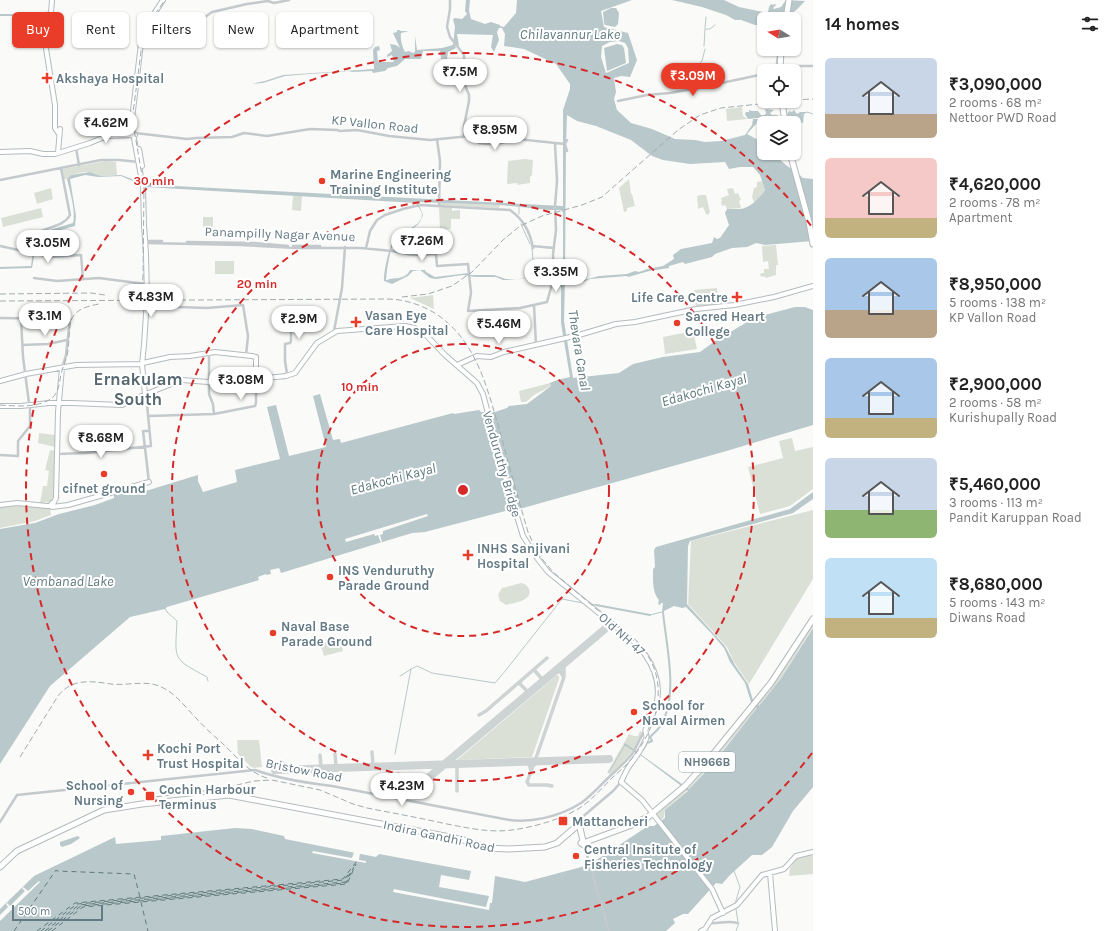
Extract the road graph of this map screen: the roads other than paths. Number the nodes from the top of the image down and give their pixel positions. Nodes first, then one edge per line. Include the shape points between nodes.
1 (52, 0) edge
2 (164, 0) edge
3 (289, 0) edge
4 (450, 0) edge
5 (788, 0) edge
6 (156, 12) edge
7 (157, 12) edge
8 (786, 12) edge
9 (206, 16) edge
10 (141, 48) edge
11 (801, 66) edge
12 (813, 66) edge
13 (757, 75) edge
14 (618, 101) dead end
15 (60, 129) dead end
16 (59, 134) junction
17 (135, 134) junction
18 (464, 136) junction
19 (437, 139) junction
20 (567, 140) dead end
21 (555, 144) junction
22 (563, 144) junction
23 (76, 146) junction
24 (0, 151) edge
25 (567, 151) dead end
26 (58, 152) junction
27 (792, 160) edge
28 (140, 162) junction
29 (79, 165) junction
30 (61, 168) junction
31 (0, 180) edge
32 (439, 205) junction
33 (369, 239) junction
34 (146, 243) junction
35 (813, 244) edge
36 (0, 246) edge
37 (267, 246) junction
38 (329, 246) junction
39 (344, 246) junction
40 (366, 247) junction
41 (371, 248) junction
42 (554, 248) junction
43 (31, 253) junction
44 (34, 278) dead end
45 (83, 279) junction
46 (145, 284) dead end
47 (813, 286) edge
48 (147, 304) junction
49 (534, 305) junction
50 (0, 318) edge
51 (21, 318) junction
52 (291, 322) dead end
53 (334, 331) junction
54 (67, 340) junction
55 (23, 345) junction
56 (144, 345) junction
57 (536, 345) junction
58 (209, 352) junction
59 (246, 355) junction
60 (143, 364) junction
61 (458, 365) junction
62 (62, 368) junction
63 (294, 372) junction
64 (26, 374) junction
65 (287, 374) junction
66 (256, 379) junction
67 (0, 381) edge
68 (208, 381) junction
69 (145, 394) junction
70 (59, 402) junction
71 (29, 404) junction
72 (0, 405) edge
73 (214, 414) junction
74 (149, 416) junction
75 (149, 430) junction
76 (145, 447) junction
77 (57, 454) junction
78 (0, 455) edge
79 (149, 482) joint
80 (0, 505) edge
81 (52, 505) junction
82 (521, 530) joint
83 (813, 618) edge
84 (645, 730) junction
85 (621, 782) junction
86 (655, 815) junction
87 (0, 822) edge
88 (579, 824) junction
89 (584, 843) junction
90 (813, 852) edge
91 (0, 867) edge
92 (770, 873) junction
93 (723, 913) junction
94 (737, 923) dead end
95 (708, 924) junction
96 (609, 931) edge
97 (701, 931) edge
98 (707, 931) edge
99 (775, 931) edge

1 - 16 main road via 53,30 44,36 55,105 55,128
2 - 6 main road
2 - 7 main road
3 - 9 street via 247,4 212,12
4 - 18 street via 448,34 464,54 465,85 469,95
5 - 8 highway
10 - 17 main road via 132,119
11 - 12 street
13 - 14 street
15 - 16 main road
16 - 26 main road
17 - 19 street, KP Vallon Road via 187,140 244,134 266,136 312,129 357,130 389,136
17 - 23 main road via 107,134
17 - 28 main road
18 - 19 street, KP Vallon Road
18 - 21 street, KP Vallon Road via 487,144 517,139
19 - 32 street via 440,161
20 - 22 street
21 - 22 street, KP Vallon Road
21 - 42 street via 557,181
22 - 25 street
23 - 26 main road
23 - 29 street
24 - 26 main road via 21,150 43,154
27 - 35 highway
28 - 29 street via 109,160
28 - 34 main road via 144,185
29 - 30 street
30 - 31 street
30 - 43 street via 70,215 63,223 36,234 29,246
32 - 33 street via 419,205 396,210 379,219 372,228
32 - 42 street via 510,210 522,220 532,247
33 - 40 street
33 - 41 street
34 - 37 street, Panampilly Nagar Avenue
34 - 56 main road, bridge via 147,299
36 - 43 street
37 - 38 street, Panampilly Nagar Avenue
37 - 38 street, Panampilly Nagar Avenue via 310,250
38 - 39 street, Panampilly Nagar Avenue
39 - 40 street, Panampilly Nagar Avenue
39 - 40 street, Panampilly Nagar Avenue
39 - 53 street via 342,288
40 - 41 street, Panampilly Nagar Avenue
41 - 49 street, Panampilly Nagar Avenue via 412,254 436,254 437,266 468,264 471,294 468,311
42 - 49 street via 553,280 547,302
43 - 45 street via 50,257 81,255
44 - 45 street via 57,281
45 - 46 street via 99,278
47 - 57 main road via 734,305 696,309 616,324
48 - 56 street
48 - 56 street via 142,342
48 - 59 street via 207,308 243,305 248,336
49 - 57 street
50 - 51 street
51 - 54 street via 70,319
51 - 55 street
52 - 65 street via 291,341 285,344
53 - 61 main road, Venduruthy Bridge via 389,326 415,328 428,336
53 - 63 main road via 317,343
54 - 55 street
54 - 62 street
55 - 64 street
56 - 60 main road
57 - 61 main road via 490,357 477,356
58 - 59 main road
58 - 60 main road via 170,357
58 - 68 street
59 - 66 main road via 256,357
60 - 62 main road
60 - 69 main road
61 - 82 main road, Venduruthy Bridge via 477,383 484,398
62 - 64 main road
62 - 70 main road
63 - 65 main road
63 - 66 main road via 286,376
64 - 67 main road
64 - 71 street
65 - 66 main road
66 - 68 main road
66 - 73 street via 255,406
68 - 69 main road via 182,379
68 - 73 street
69 - 70 main road via 120,404
69 - 74 street
70 - 71 main road
70 - 77 main road
71 - 72 main road
71 - 78 street via 30,426 18,441 18,456
73 - 74 street
74 - 75 street
75 - 76 street via 143,431
75 - 76 street via 151,446
76 - 77 street via 85,454
76 - 79 street
77 - 81 main road via 56,498
79 - 81 main road via 68,505
80 - 81 main road
82 - 84 main road, Old NH 47 via 524,539 548,572 631,639 649,660 655,674 657,696
83 - 86 highway, NH966B via 776,676 696,775
84 - 85 main road, Old NH 47 via 646,739
84 - 87 street, Bristow Road via 626,761 592,794 568,810 545,818 520,821 504,819 332,786 308,784 255,770 17,795
85 - 86 main road
85 - 88 street, Old NH 47 via 582,818
86 - 89 highway, NH966B
86 - 93 main road via 716,894
88 - 89 highway
88 - 91 highway, Indira Gandhi Road via 557,843 545,847 486,848 462,840 229,795 104,810 17,852
89 - 96 street
90 - 92 main road via 798,855 787,867
92 - 93 main road via 758,877 745,897
92 - 99 main road
93 - 95 main road via 712,918
94 - 95 street
95 - 97 main road
95 - 98 main road

